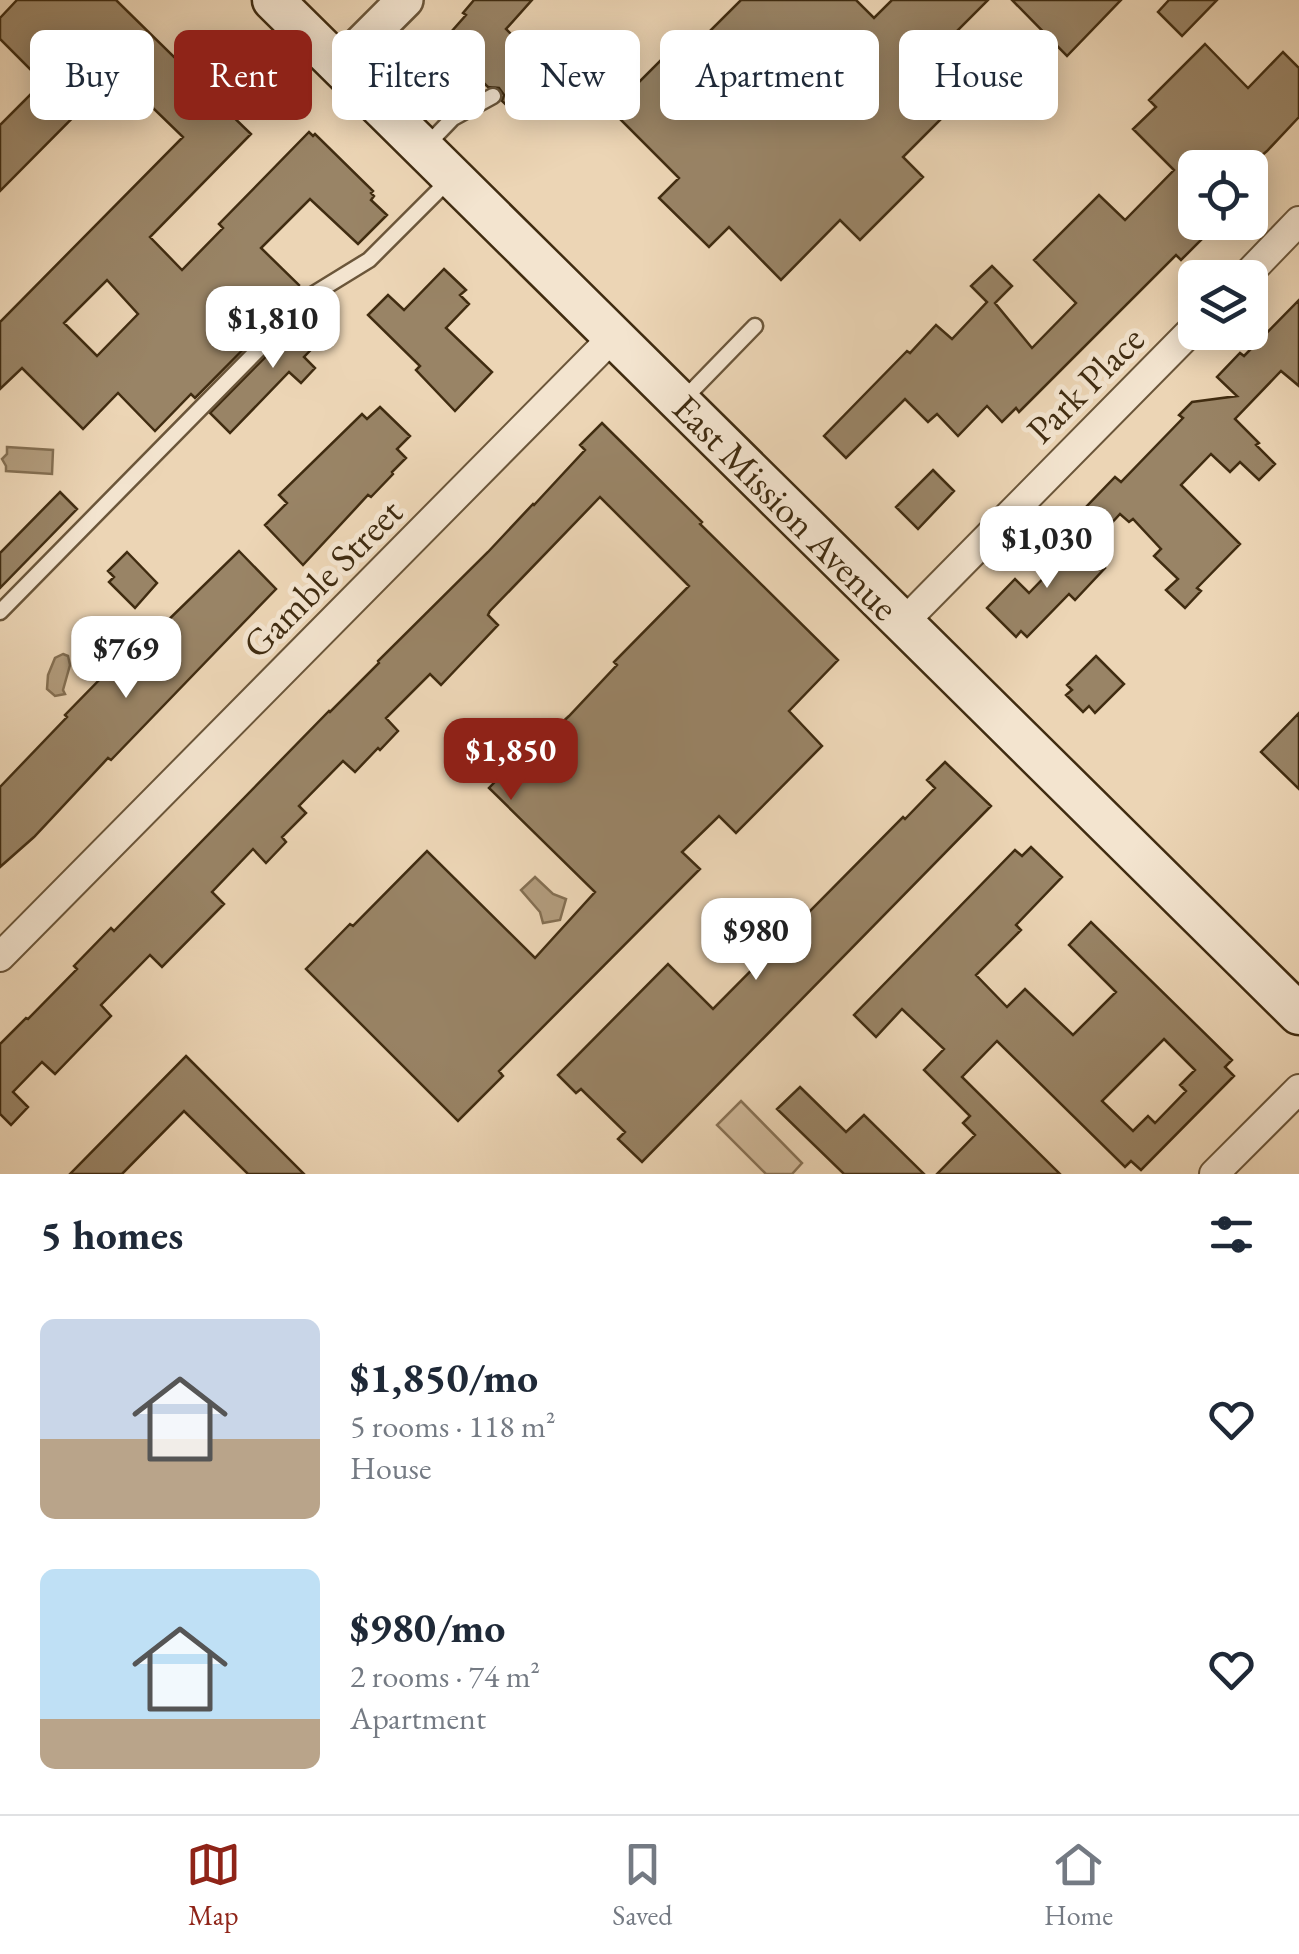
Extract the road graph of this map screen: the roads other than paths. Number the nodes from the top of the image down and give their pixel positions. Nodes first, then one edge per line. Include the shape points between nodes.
1 (273, 0) edge
2 (405, 0) edge
3 (375, 30) edge
4 (332, 59) edge
5 (493, 96) dead end
6 (395, 120) edge
7 (424, 148) junction
8 (452, 177) junction
9 (1299, 221) edge
10 (1261, 260) edge
11 (755, 326) dead end
12 (614, 337) junction
13 (1178, 344) edge
14 (680, 403) junction
15 (0, 612) edge
16 (903, 623) junction
17 (0, 957) edge
18 (1299, 1014) edge
19 (1299, 1089) edge
20 (1214, 1174) edge

1 - 4 main road, East Mission Avenue
2 - 3 street
5 - 7 lane via 453,118
6 - 7 main road, East Mission Avenue
7 - 8 main road, East Mission Avenue
8 - 12 main road, East Mission Avenue
8 - 15 lane via 370,260 312,295
9 - 10 street
11 - 14 lane
12 - 14 main road, East Mission Avenue
12 - 17 street, Gamble Street
13 - 16 street, Park Place
14 - 16 main road, East Mission Avenue
16 - 18 main road, East Mission Avenue
19 - 20 street

